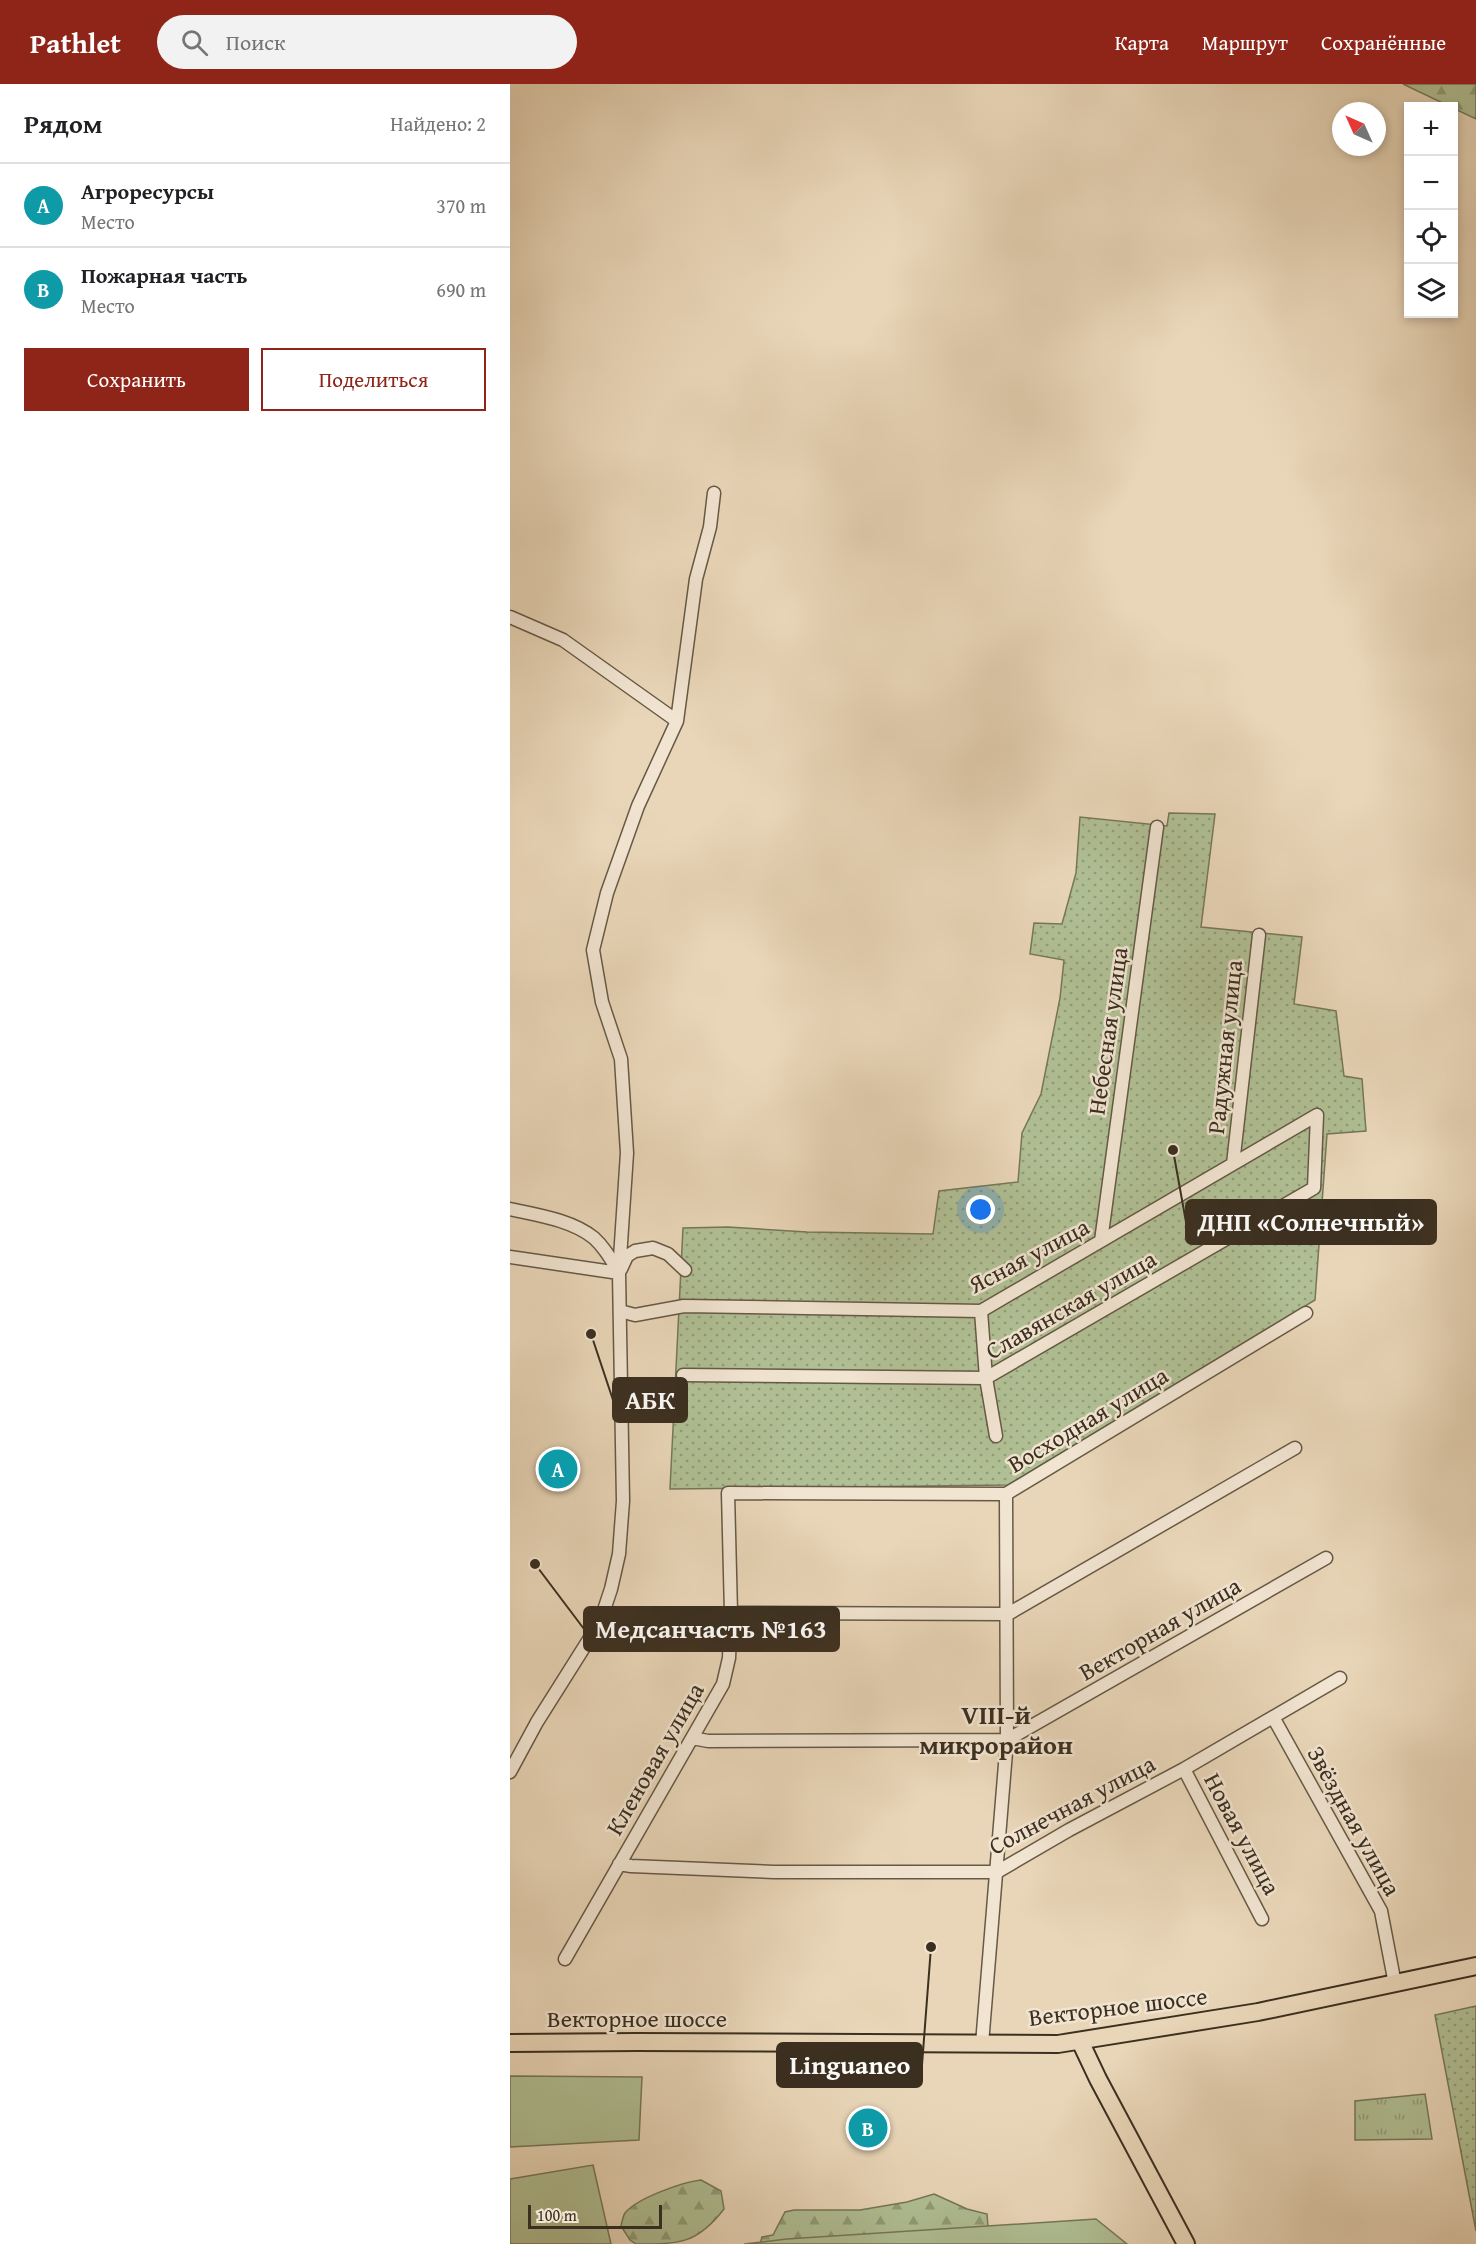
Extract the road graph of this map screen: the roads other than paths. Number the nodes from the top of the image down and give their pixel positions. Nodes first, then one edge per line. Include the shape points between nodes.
1 (714, 493) dead end
2 (510, 617) edge
3 (676, 721) junction
4 (1157, 827) dead end
5 (1259, 934) dead end
6 (1233, 1164) junction
7 (1314, 1188) joint
8 (510, 1209) edge
9 (1101, 1241) junction
10 (510, 1257) edge
11 (685, 1270) dead end
12 (619, 1273) junction
13 (620, 1311) junction
14 (981, 1311) junction
15 (1306, 1313) dead end
16 (683, 1375) dead end
17 (986, 1378) junction
18 (996, 1436) dead end
19 (1294, 1448) dead end
20 (728, 1493) joint
21 (1006, 1494) junction
22 (1326, 1558) dead end
23 (731, 1613) junction
24 (1008, 1614) junction
25 (1340, 1678) dead end
26 (1273, 1717) junction
27 (692, 1738) junction
28 (1007, 1740) junction
29 (1184, 1768) junction
30 (510, 1772) edge
31 (619, 1864) junction
32 (997, 1872) junction
33 (1262, 1919) dead end
34 (565, 1959) dead end
35 (1476, 1966) edge
36 (1395, 1984) junction
37 (1080, 2041) junction
38 (510, 2043) edge
39 (982, 2044) junction
40 (1186, 2244) edge

1 - 3 street via 710,527 696,579
2 - 3 street via 563,640
3 - 12 street via 638,806 607,893 593,950 602,1002 621,1059 627,1153
4 - 9 street, Небесная улица
5 - 6 street, Радужная улица
6 - 7 street, Ясная улица via 1317,1115
6 - 9 street, Ясная улица
7 - 17 street, Славянская улица
8 - 12 street via 575,1227 608,1253
9 - 14 street, Ясная улица
10 - 12 street
11 - 12 street via 668,1254 653,1248 627,1256
12 - 13 street
13 - 14 street, Ясная улица via 635,1315 684,1306
13 - 30 street via 623,1501 619,1554 611,1588 600,1622
14 - 17 street
15 - 21 street, Восходная улица
16 - 17 street, Славянская улица
17 - 18 street
19 - 24 street
20 - 21 street, Восходная улица
20 - 23 street, Кленовая улица
21 - 24 street
22 - 28 street, Векторная улица
23 - 24 street
23 - 27 street, Кленовая улица via 729,1658 723,1684
24 - 28 street
25 - 26 street, Солнечная улица
26 - 29 street, Солнечная улица
26 - 36 street, Звёздная улица via 1381,1911
27 - 28 street, Векторная улица
27 - 31 street, Кленовая улица
28 - 32 street
29 - 32 street, Солнечная улица
29 - 33 street, Новая улица
31 - 32 street, Солнечная улица via 774,1872
31 - 34 street, Кленовая улица
32 - 39 street
35 - 36 main road, Векторное шоссе
36 - 37 main road, Векторное шоссе
37 - 39 main road, Векторное шоссе
37 - 40 main road
38 - 39 main road, Векторное шоссе

